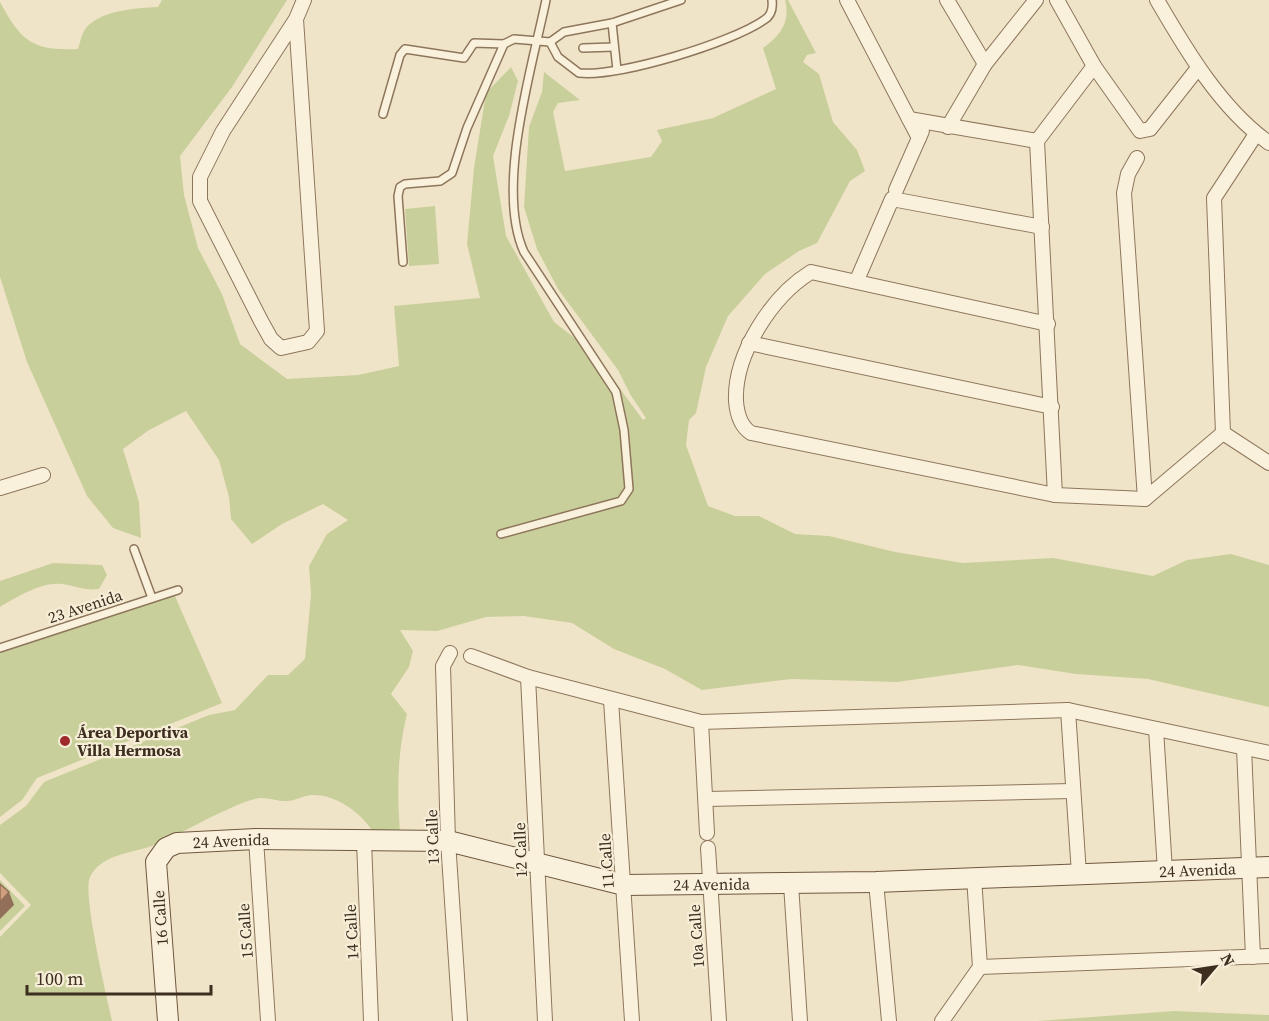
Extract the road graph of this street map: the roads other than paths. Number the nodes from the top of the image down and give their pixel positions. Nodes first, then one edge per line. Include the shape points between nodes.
1 (304, 0) edge
2 (546, 0) edge
3 (681, 0) edge
4 (772, 0) edge
5 (847, 0) edge
6 (947, 0) edge
7 (1035, 0) edge
8 (1057, 0) edge
9 (1157, 0) edge
10 (296, 19) junction
11 (612, 23) junction
12 (538, 40) junction
13 (550, 42) junction
14 (504, 44) junction
15 (614, 47) junction
16 (583, 48) dead end
17 (985, 64) junction
18 (1094, 66) junction
19 (1198, 68) junction
20 (617, 70) junction
21 (383, 114) dead end
22 (909, 119) junction
23 (924, 123) junction
24 (948, 127) junction
25 (1256, 134) junction
26 (919, 138) junction
27 (1037, 141) junction
28 (1269, 143) edge
29 (1137, 159) dead end
30 (896, 190) dead end
31 (1042, 227) junction
32 (403, 262) dead end
33 (856, 280) junction
34 (1048, 324) junction
35 (749, 343) junction
36 (1052, 407) junction
37 (1223, 433) junction
38 (1269, 463) edge
39 (43, 475) dead end
40 (0, 488) edge
41 (1055, 495) junction
42 (1145, 499) junction
43 (501, 534) dead end
44 (134, 549) dead end
45 (178, 590) dead end
46 (152, 598) junction
47 (0, 648) edge
48 (450, 653) dead end
49 (471, 656) dead end
50 (528, 677) junction
51 (611, 700) junction
52 (1068, 710) junction
53 (701, 722) junction
54 (1156, 729) junction
55 (1244, 748) junction
56 (1269, 753) edge
57 (1072, 791) junction
58 (706, 799) junction
59 (707, 832) dead end
60 (256, 839) junction
61 (364, 841) junction
62 (448, 841) junction
63 (708, 848) dead end
64 (162, 852) joint
65 (536, 863) junction
66 (1260, 867) edge
67 (1165, 871) junction
68 (1079, 874) junction
69 (974, 877) junction
70 (876, 882) junction
71 (791, 884) junction
72 (624, 885) junction
73 (709, 885) junction
74 (1269, 956) edge
75 (1254, 957) junction
76 (980, 967) junction
77 (168, 1021) edge
78 (268, 1021) edge
79 (371, 1021) edge
80 (460, 1021) edge
81 (545, 1021) edge
82 (632, 1021) edge
83 (719, 1021) edge
84 (800, 1021) edge
85 (889, 1021) edge
86 (942, 1021) edge

1 - 10 street
2 - 12 lane
3 - 11 lane
4 - 20 lane via 772,10 764,20 715,43
5 - 22 street
6 - 17 street
7 - 17 street
8 - 18 street
9 - 19 street
10 - 10 street via 223,131 200,177 198,191 256,311 271,339 281,348 308,342 317,331
11 - 13 lane via 564,32
11 - 15 lane
12 - 13 lane
12 - 14 lane via 514,39
12 - 43 lane via 524,104 514,181 517,234 529,261 616,392 629,489 621,501
13 - 20 lane via 558,57 579,73
14 - 21 lane via 474,43 464,58 405,49
14 - 32 lane via 452,173 440,181 400,187
15 - 16 lane
15 - 20 lane
17 - 24 street
18 - 19 street via 1142,132 1152,127
18 - 27 street
19 - 25 street
22 - 23 street
22 - 26 street
23 - 24 street
23 - 26 street
24 - 27 street
25 - 28 street
25 - 37 street via 1214,198
26 - 30 street
27 - 31 street
29 - 42 street via 1128,174 1124,193
31 - 33 street via 892,199
31 - 34 street
33 - 34 street
33 - 35 street via 811,272 781,297
34 - 36 street
35 - 36 street
35 - 41 street via 741,360 736,398 740,419 751,433
36 - 41 street
37 - 38 street
37 - 42 street
39 - 40 street
41 - 42 street
44 - 46 lane
45 - 46 lane, 23 Avenida
46 - 47 lane, 23 Avenida
48 - 62 street, 13 Calle via 443,666
49 - 50 street
50 - 51 street
50 - 65 street, 12 Calle
51 - 53 street
51 - 72 street, 11 Calle
52 - 53 street
52 - 54 street
52 - 57 street
53 - 58 street
54 - 55 street
54 - 67 street
55 - 56 street
55 - 66 street
57 - 58 street
57 - 68 street
58 - 59 street
60 - 61 main road, 24 Avenida
60 - 64 main road, 24 Avenida via 177,843
60 - 78 street, 15 Calle
61 - 62 main road, 24 Avenida
61 - 79 street, 14 Calle
62 - 65 main road, 24 Avenida
62 - 80 street, 13 Calle
63 - 73 street, 10a Calle
64 - 77 main road, 16 Calle via 156,862
65 - 72 main road, 24 Avenida
65 - 81 street, 12 Calle
66 - 67 main road, 24 Avenida
66 - 75 street
67 - 68 main road, 24 Avenida
68 - 69 main road, 24 Avenida
69 - 70 main road, 24 Avenida
69 - 76 street
70 - 71 main road, 24 Avenida
70 - 85 street
71 - 73 main road, 24 Avenida
71 - 84 street
72 - 73 main road, 24 Avenida
72 - 82 street, 11 Calle
73 - 83 street, 10a Calle
74 - 75 street
75 - 76 street
76 - 86 street

